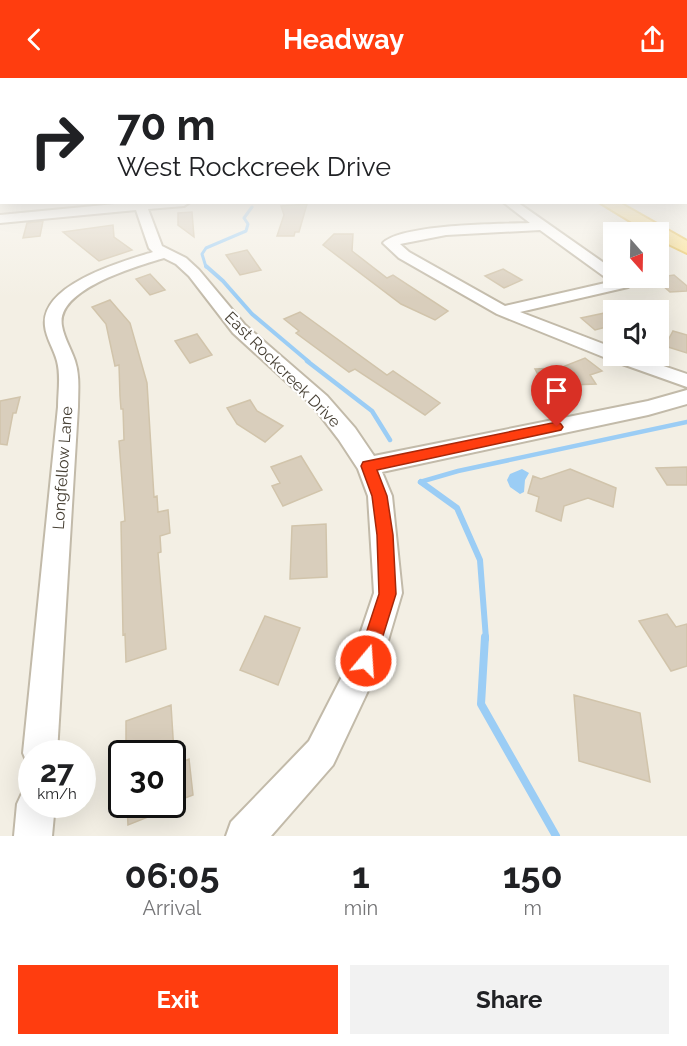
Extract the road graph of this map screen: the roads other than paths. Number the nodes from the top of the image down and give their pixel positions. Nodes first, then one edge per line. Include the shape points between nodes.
1 (147, 227) edge
2 (518, 227) edge
3 (544, 227) edge
4 (651, 227) edge
5 (687, 248) edge
6 (164, 253) junction
7 (603, 270) edge
8 (603, 284) edge
9 (503, 311) junction
10 (603, 351) edge
11 (645, 366) edge
12 (687, 381) edge
13 (687, 397) edge
14 (368, 466) junction
15 (41, 740) edge
16 (35, 818) edge
17 (33, 836) edge
18 (245, 836) edge

1 - 6 street, East Rockcreek Drive via 156,248
2 - 9 street via 403,238 390,243 404,255
3 - 7 street
4 - 5 main road
6 - 14 street, East Rockcreek Drive via 194,273 238,329 320,401
6 - 15 street, Longfellow Lane via 73,290 59,305 52,322 67,366 68,407
8 - 9 street
9 - 10 street
11 - 12 street
13 - 14 street
14 - 18 street, East Rockcreek Drive via 380,496 388,594 366,661 321,753
16 - 17 street

